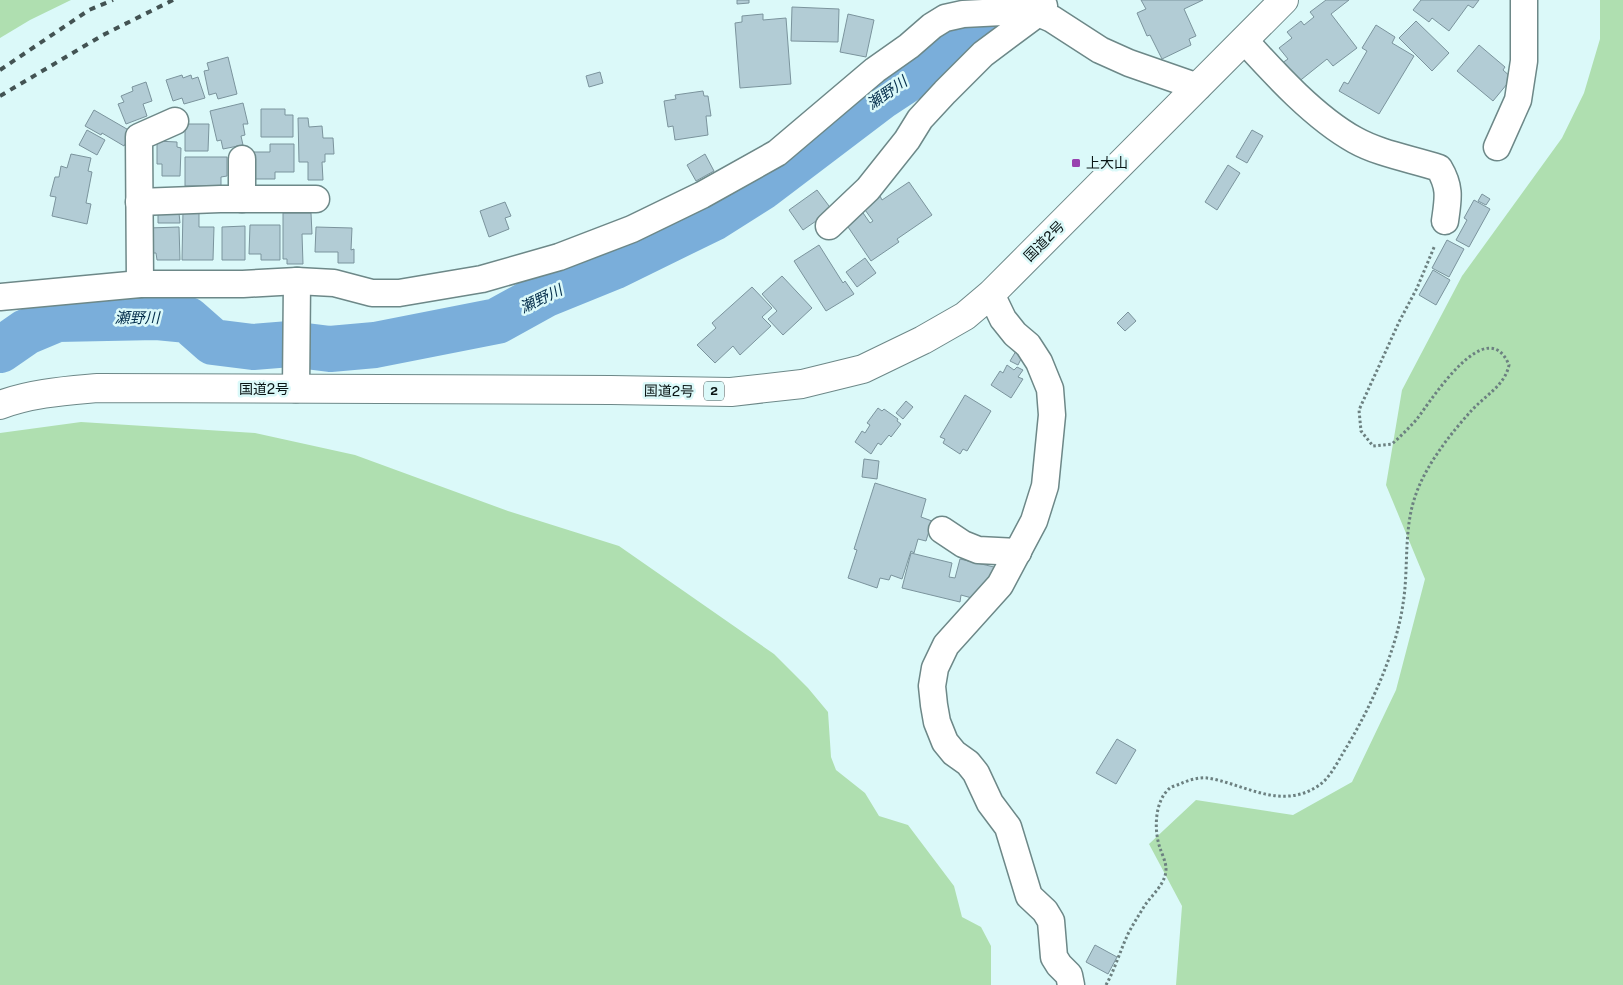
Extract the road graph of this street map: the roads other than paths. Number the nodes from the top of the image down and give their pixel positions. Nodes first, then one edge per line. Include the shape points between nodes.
1 (1284, 0) edge
2 (1524, 0) edge
3 (1036, 8) edge
4 (1244, 40) junction
5 (1198, 87) junction
6 (175, 121) dead end
7 (1498, 147) dead end
8 (242, 159) dead end
9 (242, 199) junction
10 (316, 199) dead end
11 (139, 202) junction
12 (1445, 221) road end
13 (828, 226) dead end
14 (140, 284) junction
15 (297, 293) junction
16 (991, 294) junction
17 (0, 297) edge
18 (296, 376) junction
19 (0, 405) edge
20 (942, 530) dead end
21 (1018, 552) junction
22 (1071, 985) edge

1 - 4 highway, 国道2号 / 2
2 - 7 street via 1524,60 1518,100
3 - 5 street via 1107,53
3 - 13 street via 945,92 920,119 868,189
3 - 15 street via 946,18 875,70 777,153 632,229 559,257 482,279 399,293 372,293 334,284
4 - 5 highway, 国道2号 / 2
4 - 12 street via 1274,73 1356,141 1439,168 1447,180
5 - 16 highway, 国道2号 / 2
6 - 11 street via 140,137
8 - 9 street
9 - 10 street
9 - 11 street
11 - 14 street
14 - 15 street via 243,284
14 - 17 street
15 - 18 street
16 - 18 highway, 国道2号 / 2 via 965,316 923,340 863,368 802,384 731,392
16 - 21 street via 1003,319 1039,362 1050,389 1052,415 1044,486 1034,521
18 - 19 highway, 国道2号 / 2 via 60,391
20 - 21 street via 978,550
21 - 22 street via 1000,585 946,645 935,668 932,686 934,705 945,742 976,773 990,803 1008,827 1029,896 1051,921 1054,957 1069,975

